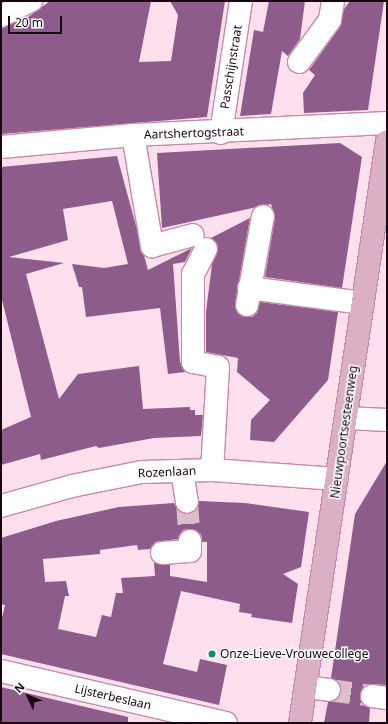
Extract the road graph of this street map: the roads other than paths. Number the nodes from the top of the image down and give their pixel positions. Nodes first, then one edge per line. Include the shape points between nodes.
1 (31, 1) edge
2 (241, 1) edge
3 (333, 1) edge
4 (1, 16) edge
5 (299, 62) dead end
6 (387, 123) edge
7 (221, 133) junction
8 (133, 135) junction
9 (387, 141) edge
10 (1, 147) edge
11 (263, 216) dead end
12 (363, 303) junction
13 (346, 418) junction
14 (387, 420) edge
15 (212, 470) junction
16 (182, 471) junction
17 (337, 479) junction
18 (187, 502) tunnel mouth
19 (1, 506) edge
20 (190, 541) tunnel mouth
21 (162, 553) dead end
22 (1, 671) edge
23 (306, 687) junction
24 (329, 690) tunnel mouth
25 (226, 723) edge
26 (300, 723) edge

1 - 4 street
2 - 7 street, Passchijnstraat
3 - 5 street via 330,20
6 - 7 street, Aartshertogstraat
7 - 8 street, Aartshertogstraat
8 - 10 street, Aartshertogstraat
8 - 15 street via 152,246 200,242 193,274 193,362 218,368
9 - 12 main road, Nieuwpoortsesteenweg
11 - 12 street via 248,297
12 - 13 main road, Nieuwpoortsesteenweg
13 - 14 street
13 - 17 main road, Nieuwpoortsesteenweg
15 - 16 street, Rozenlaan
15 - 17 street, Rozenlaan
16 - 18 street
16 - 19 street, Rozenlaan via 142,472 72,486
17 - 23 main road, Nieuwpoortsesteenweg
20 - 21 street via 190,552
22 - 25 street, Lijsterbeslaan
23 - 24 street
23 - 26 main road, Nieuwpoortsesteenweg

